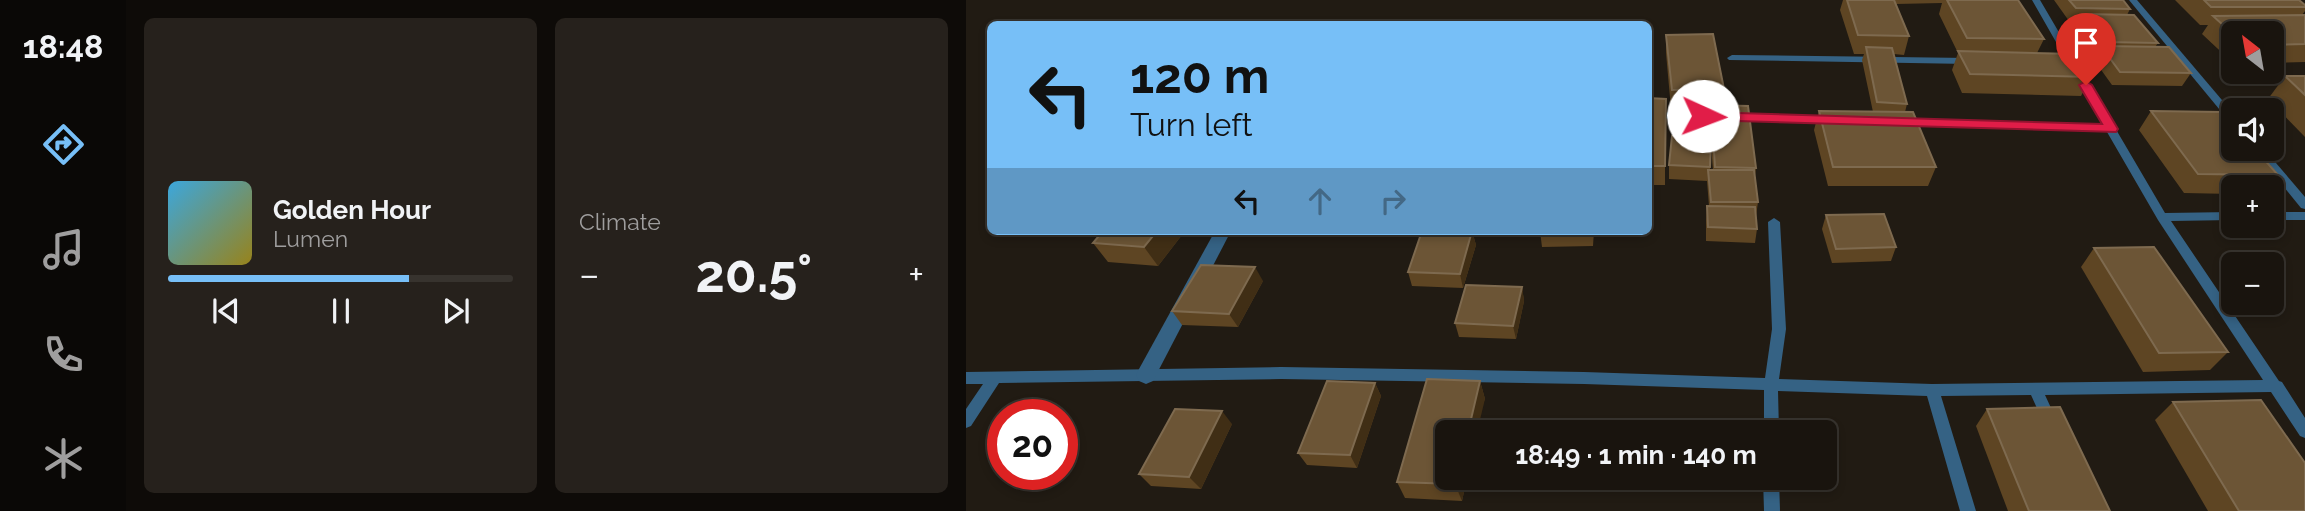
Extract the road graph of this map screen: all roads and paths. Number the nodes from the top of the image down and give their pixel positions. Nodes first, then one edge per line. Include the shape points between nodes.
1 (2036, 0) edge
2 (2133, 0) edge
3 (1732, 58) dead end
4 (1977, 61) edge
5 (2059, 62) edge
6 (2073, 63) junction
7 (2221, 105) edge
8 (1652, 115) edge
9 (1839, 120) edge
10 (1894, 122) edge
11 (2112, 129) junction
12 (2268, 161) edge
13 (2305, 205) edge
14 (2221, 216) edge
15 (2284, 216) edge
16 (2305, 216) edge
17 (2162, 217) junction
18 (1774, 222) dead end
19 (1221, 235) edge
20 (1146, 375) junction
21 (995, 377) junction
22 (966, 378) edge
23 (1771, 384) junction
24 (2277, 386) junction
25 (2035, 388) junction
26 (1932, 390) junction
27 (1771, 420) edge
28 (966, 421) edge
29 (2305, 431) edge
30 (2057, 435) edge
31 (1772, 490) edge
32 (1772, 511) edge
33 (1968, 511) edge

1 - 6 lane
2 - 7 lane
3 - 4 lane
5 - 6 lane
6 - 11 lane
8 - 9 lane
10 - 11 lane
11 - 17 lane
12 - 13 lane
14 - 17 lane
15 - 16 lane
17 - 24 lane
18 - 23 lane via 1779,329
19 - 20 street
20 - 21 lane
20 - 23 lane via 1308,373
21 - 22 lane
21 - 28 lane
23 - 26 lane
23 - 27 lane
24 - 25 lane
24 - 29 lane
25 - 26 lane
25 - 30 lane
26 - 33 lane
31 - 32 lane

